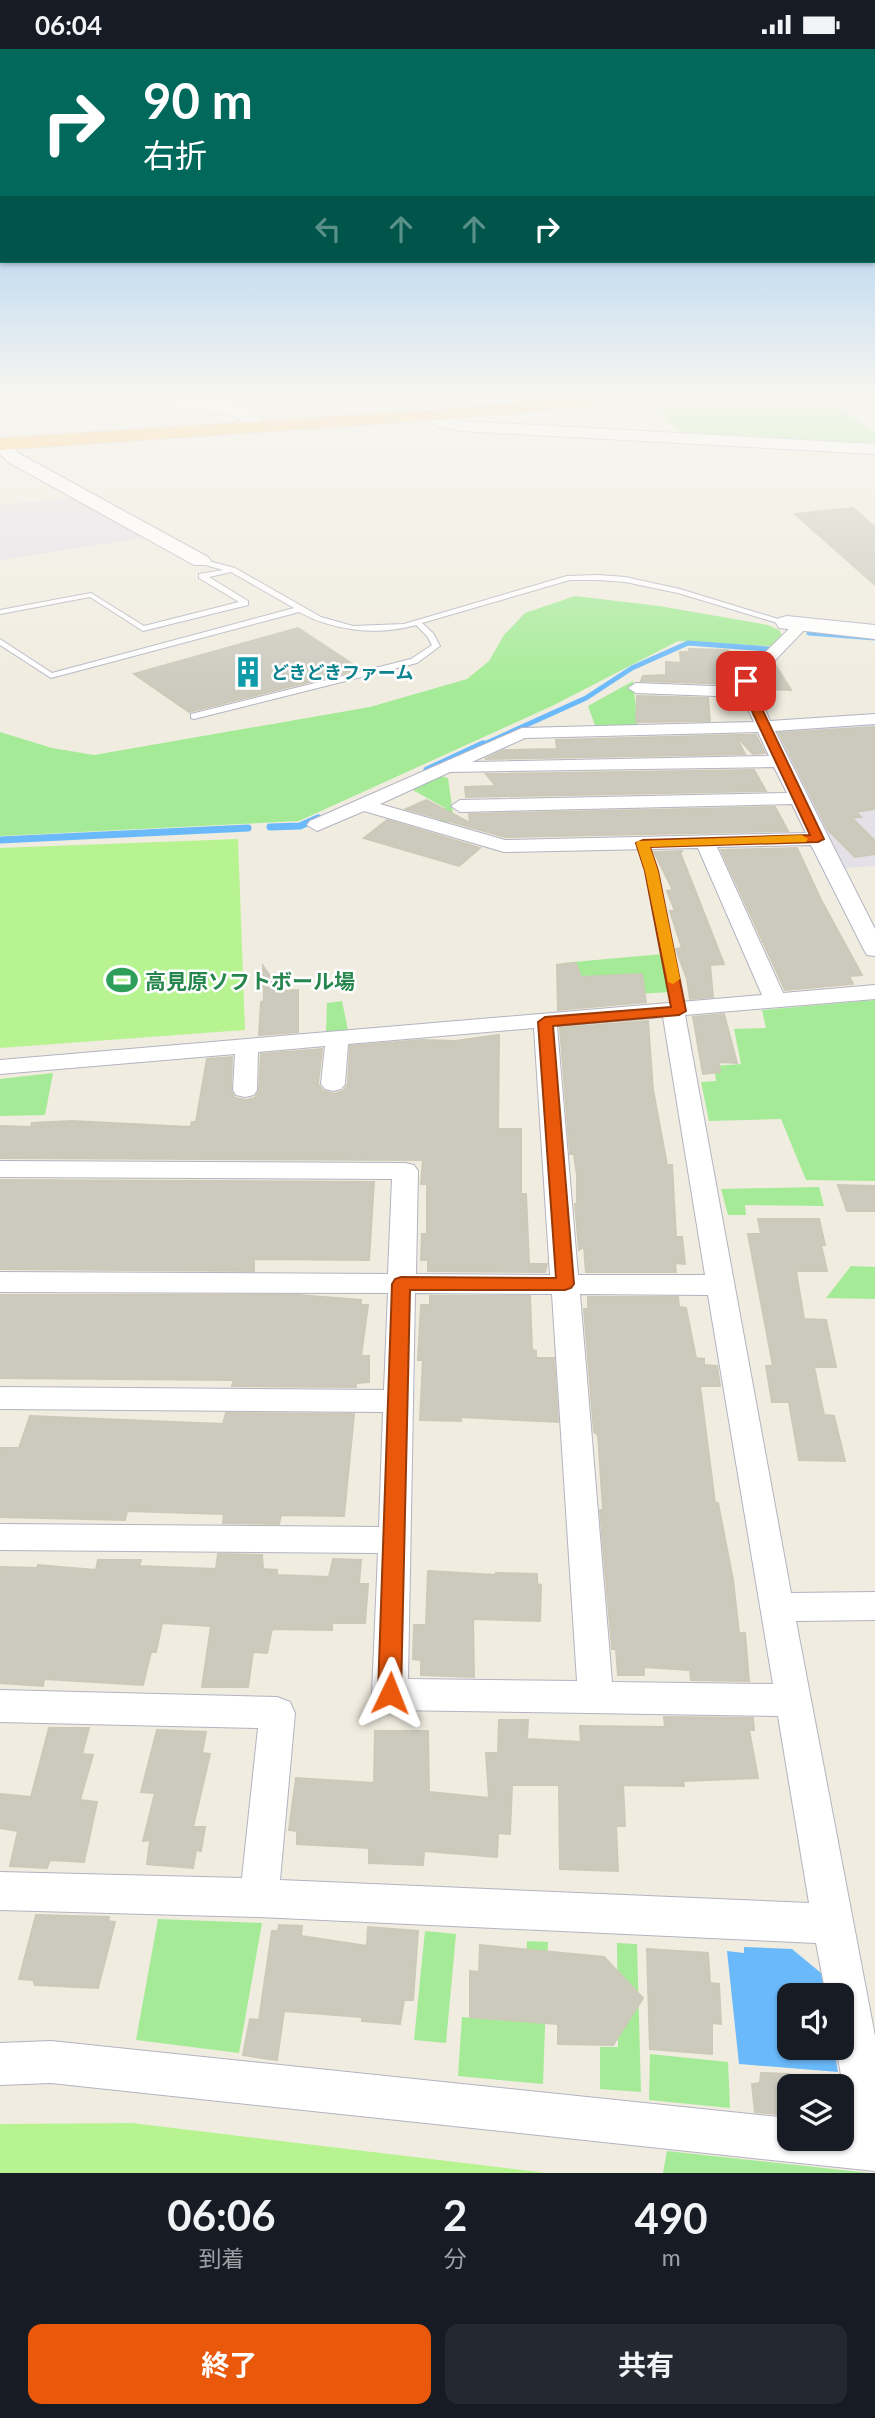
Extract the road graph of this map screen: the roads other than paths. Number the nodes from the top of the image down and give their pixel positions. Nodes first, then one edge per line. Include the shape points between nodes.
1 (80, 494) edge
2 (201, 561) joint
3 (232, 570) junction
4 (300, 609) junction
5 (0, 613) edge
6 (417, 622) junction
7 (794, 624) junction
8 (875, 632) edge
9 (0, 641) edge
10 (636, 688) dead end
11 (748, 692) junction
12 (194, 716) dead end
13 (875, 719) edge
14 (765, 726) junction
15 (780, 761) junction
16 (456, 783) junction
17 (799, 798) junction
18 (363, 804) junction
19 (317, 825) dead end
20 (464, 835) junction
21 (818, 839) junction
22 (705, 842) junction
23 (643, 843) junction
24 (875, 950) edge
25 (875, 992) edge
26 (776, 1002) junction
27 (676, 1011) junction
28 (545, 1022) junction
29 (337, 1038) junction
30 (247, 1046) junction
31 (0, 1067) edge
32 (333, 1084) dead end
33 (245, 1090) dead end
34 (0, 1169) edge
35 (0, 1282) edge
36 (401, 1284) junction
37 (565, 1284) junction
38 (721, 1285) junction
39 (0, 1398) edge
40 (397, 1401) junction
41 (0, 1537) edge
42 (394, 1540) junction
43 (875, 1606) edge
44 (778, 1607) junction
45 (596, 1697) junction
46 (795, 1700) junction
47 (0, 1706) edge
48 (0, 1891) edge
49 (260, 1898) junction
50 (832, 1924) junction
51 (0, 2064) edge
52 (875, 2141) edge
53 (875, 2149) edge

1 - 2 main road
2 - 3 lane
3 - 4 lane
3 - 5 lane via 202,576 245,603 143,629 91,595
4 - 6 lane via 353,628
4 - 9 lane via 51,677
6 - 7 lane via 570,578 593,576 628,579
6 - 12 lane via 436,646 414,661
7 - 8 main road
7 - 11 street via 746,681
10 - 11 street
11 - 14 street
13 - 14 street
14 - 15 street
14 - 16 street via 522,733
15 - 16 street
15 - 17 street
16 - 17 street
16 - 18 street
16 - 20 street
17 - 21 street
18 - 19 street
18 - 20 street
20 - 23 street via 514,847
21 - 22 street
21 - 24 street
22 - 23 street
22 - 26 street
23 - 27 lane
25 - 26 street
26 - 27 street
27 - 28 street
27 - 38 street
28 - 29 street
28 - 37 street
29 - 30 street
29 - 32 street
30 - 31 street
30 - 33 street
34 - 36 street via 405,1171
35 - 36 street
36 - 37 street
36 - 40 street
37 - 38 street
37 - 45 street
38 - 44 street
39 - 40 street
40 - 42 street
41 - 42 street
42 - 45 street via 390,1693
43 - 44 street
44 - 46 street
45 - 46 street
46 - 50 street
47 - 49 street via 277,1713
48 - 49 street
49 - 50 street
50 - 52 street
51 - 53 street via 51,2062

